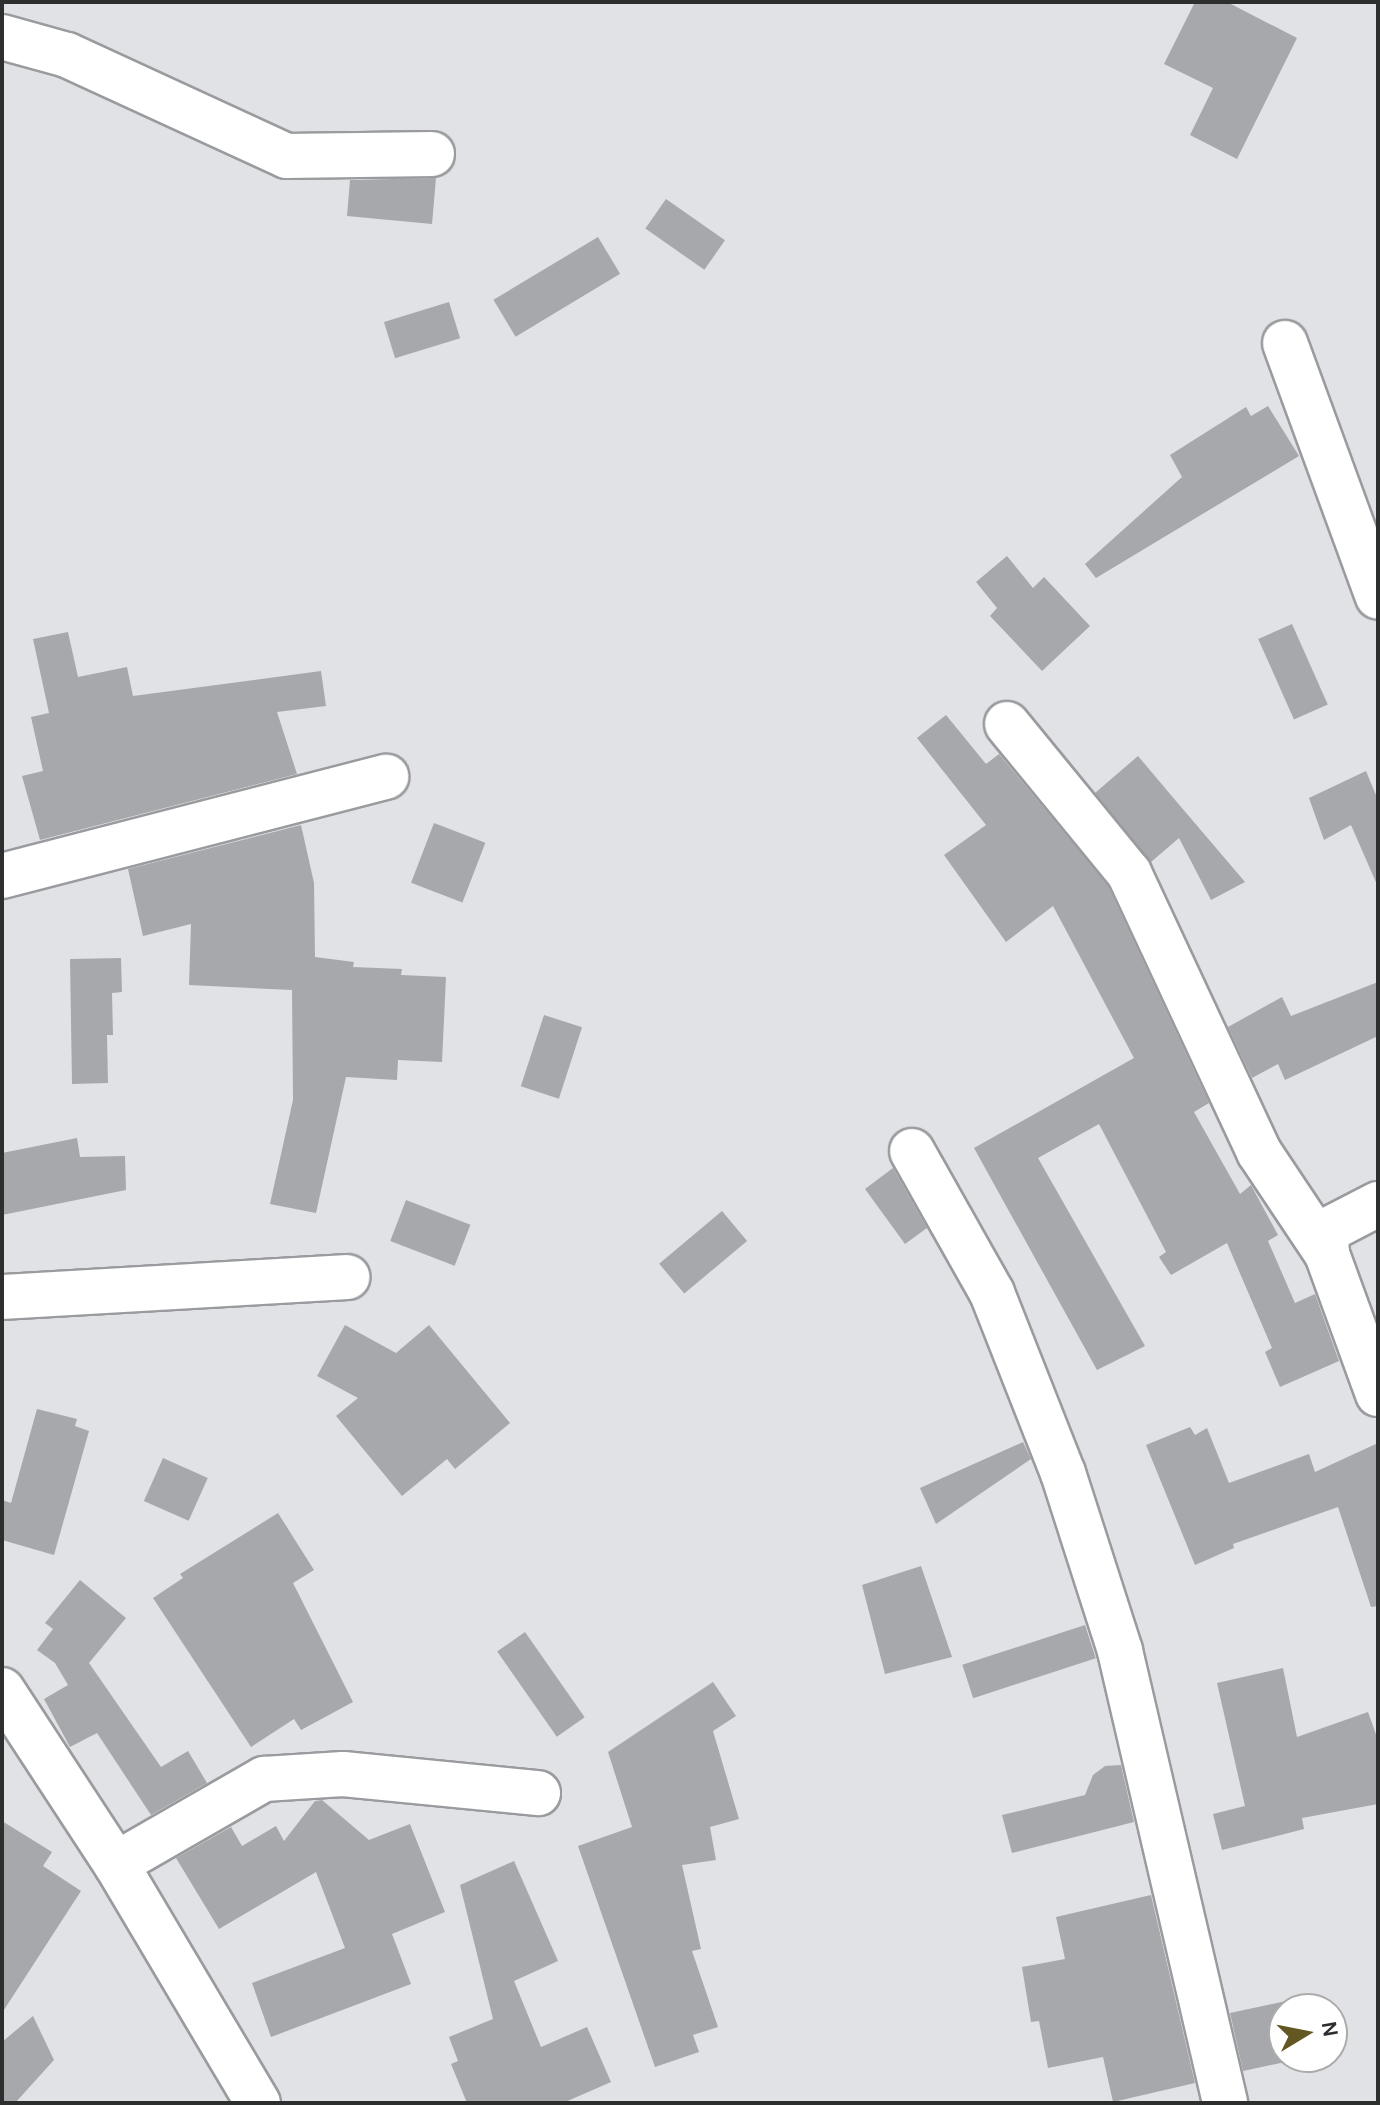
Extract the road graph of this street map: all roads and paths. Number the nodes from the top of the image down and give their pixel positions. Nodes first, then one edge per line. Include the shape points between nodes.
1 (2, 37) edge
2 (432, 154) dead end
3 (1285, 343) dead end
4 (1378, 597) edge
5 (1007, 724) dead end
6 (386, 777) dead end
7 (2, 876) edge
8 (912, 1151) dead end
9 (1378, 1204) edge
10 (1327, 1254) junction
11 (347, 1277) dead end
12 (2, 1297) edge
13 (1378, 1394) edge
14 (2, 1690) edge
15 (538, 1793) dead end
16 (116, 1864) junction
17 (258, 2103) edge
18 (1225, 2103) edge

1 - 2 street via 67,55 287,156
3 - 4 street
5 - 10 street via 1129,873 1259,1152
6 - 7 street
8 - 18 street via 992,1293 1063,1473 1120,1651
9 - 10 street via 1326,1231
10 - 13 street
11 - 12 street
14 - 16 street
15 - 16 street via 343,1774 264,1779
16 - 17 street

